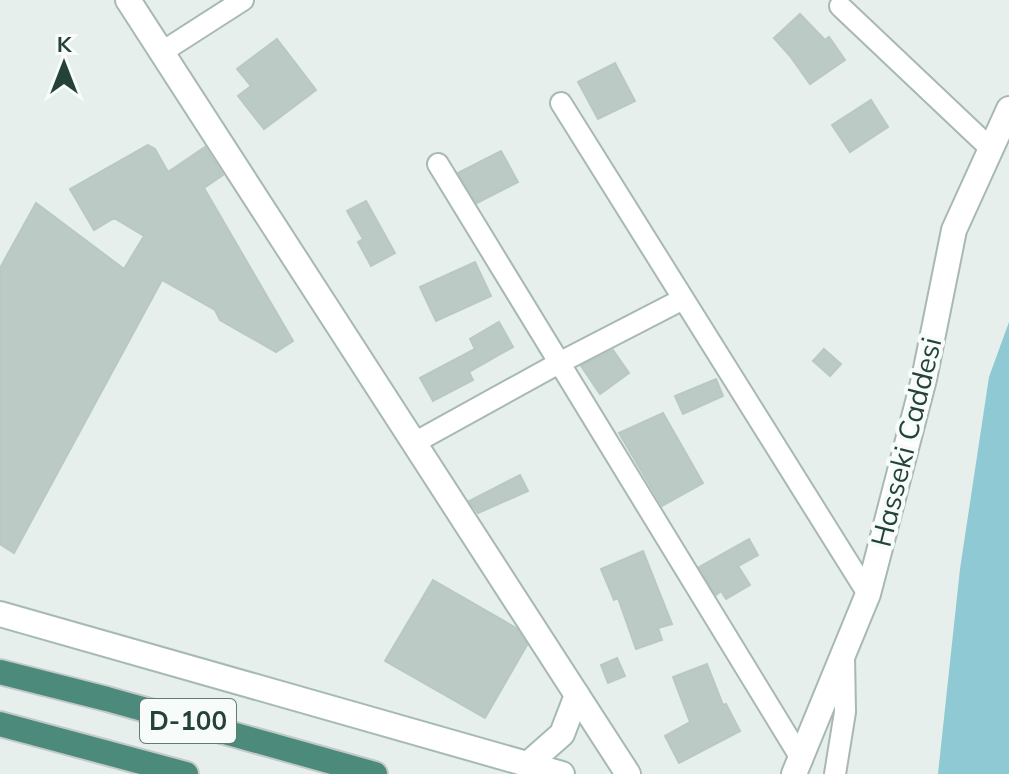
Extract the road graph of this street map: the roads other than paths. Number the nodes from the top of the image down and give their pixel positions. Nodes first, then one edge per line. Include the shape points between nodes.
1 (128, 0) edge
2 (243, 0) edge
3 (840, 6) dead end
4 (162, 52) junction
5 (561, 103) dead end
6 (1009, 109) edge
7 (991, 149) junction
8 (438, 164) dead end
9 (683, 299) junction
10 (559, 363) junction
11 (414, 443) junction
12 (868, 594) junction
13 (0, 614) edge
14 (844, 655) junction
15 (0, 672) edge
16 (577, 695) junction
17 (0, 724) edge
18 (528, 764) junction
19 (798, 767) edge
20 (186, 774) edge
21 (375, 774) edge
22 (562, 774) edge
23 (628, 774) edge
24 (835, 774) edge

1 - 4 street
2 - 4 street
3 - 7 street
4 - 11 street
5 - 9 street
6 - 7 street, Hasseki Caddesi
7 - 12 street, Hasseki Caddesi via 954,230 924,379
8 - 10 street
9 - 10 street
9 - 12 street
10 - 11 street
10 - 19 street
11 - 16 street
12 - 14 street, Hasseki Caddesi
13 - 18 street
14 - 19 street, Hasseki Caddesi
14 - 24 street via 845,712
15 - 21 highway, D-100
16 - 18 street via 562,734
16 - 23 street
17 - 20 highway, D-100
18 - 22 street

